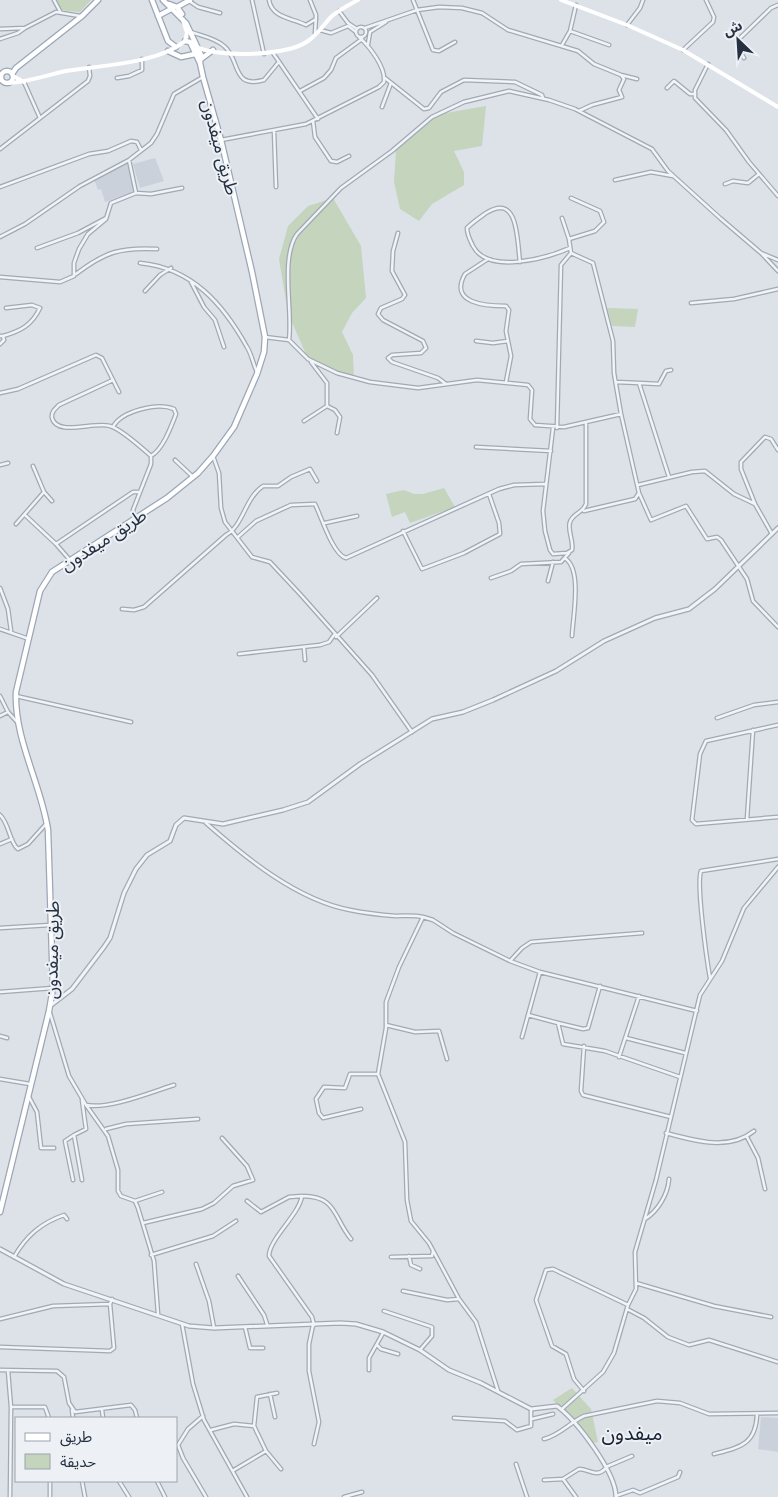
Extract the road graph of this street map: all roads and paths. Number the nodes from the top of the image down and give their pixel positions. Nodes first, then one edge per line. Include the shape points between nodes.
1 (54, 0) edge
2 (98, 0) edge
3 (152, 0) edge
4 (161, 0) edge
5 (252, 0) edge
6 (269, 0) edge
7 (310, 0) edge
8 (358, 0) edge
9 (413, 0) edge
10 (560, 0) edge
11 (643, 0) edge
12 (706, 0) edge
13 (190, 1) edge
14 (576, 5) junction
15 (778, 5) edge
16 (155, 6) junction
17 (175, 8) junction
18 (416, 10) junction
19 (339, 11) junction
20 (60, 13) junction
21 (220, 13) dead end
22 (82, 16) junction
23 (158, 16) junction
24 (316, 19) junction
25 (183, 20) junction
26 (388, 20) junction
27 (627, 25) junction
28 (0, 28) edge
29 (25, 28) junction
30 (365, 28) junction
31 (320, 30) junction
32 (357, 30) junction
33 (570, 31) junction
34 (190, 32) junction
35 (367, 34) junction
36 (315, 35) junction
37 (361, 38) junction
38 (0, 39) edge
39 (168, 41) junction
40 (185, 41) junction
41 (455, 42) dead end
42 (562, 45) junction
43 (608, 45) dead end
44 (196, 46) junction
45 (368, 46) junction
46 (176, 48) junction
47 (213, 50) junction
48 (683, 50) junction
49 (167, 52) junction
50 (230, 52) junction
51 (272, 53) junction
52 (195, 54) junction
53 (264, 54) junction
54 (142, 58) junction
55 (744, 58) dead end
56 (200, 61) junction
57 (278, 63) junction
58 (708, 64) junction
59 (89, 67) junction
60 (11, 74) junction
61 (1, 75) edge
62 (621, 75) junction
63 (203, 77) junction
64 (117, 78) dead end
65 (385, 78) junction
66 (637, 79) dead end
67 (10, 82) junction
68 (24, 82) junction
69 (391, 82) junction
70 (2, 83) edge
71 (667, 88) dead end
72 (300, 91) junction
73 (694, 94) junction
74 (543, 98) junction
75 (382, 107) dead end
76 (778, 107) edge
77 (579, 111) junction
78 (40, 118) junction
79 (318, 119) junction
80 (313, 121) junction
81 (274, 131) junction
82 (221, 140) junction
83 (0, 149) edge
84 (141, 150) junction
85 (349, 156) dead end
86 (129, 160) junction
87 (759, 174) junction
88 (675, 176) junction
89 (615, 180) dead end
90 (725, 184) dead end
91 (0, 187) edge
92 (276, 187) dead end
93 (182, 188) dead end
94 (136, 193) junction
95 (778, 196) edge
96 (571, 198) dead end
97 (108, 217) junction
98 (562, 218) dead end
99 (398, 233) dead end
100 (0, 237) edge
101 (569, 238) junction
102 (37, 248) dead end
103 (570, 248) junction
104 (157, 249) dead end
105 (761, 252) junction
106 (571, 253) junction
107 (488, 259) junction
108 (778, 260) edge
109 (520, 262) junction
110 (140, 263) dead end
111 (171, 268) junction
112 (778, 271) edge
113 (76, 274) junction
114 (0, 277) edge
115 (190, 280) junction
116 (778, 289) edge
117 (144, 291) dead end
118 (691, 303) dead end
119 (6, 308) dead end
120 (2, 336) edge
121 (265, 337) junction
122 (289, 340) junction
123 (508, 340) junction
124 (476, 341) dead end
125 (0, 344) edge
126 (224, 347) dead end
127 (308, 359) junction
128 (671, 370) dead end
129 (257, 374) junction
130 (113, 380) junction
131 (506, 382) junction
132 (616, 382) junction
133 (639, 383) junction
134 (446, 384) junction
135 (119, 392) dead end
136 (0, 393) edge
137 (327, 406) junction
138 (621, 414) junction
139 (304, 421) dead end
140 (586, 423) junction
141 (113, 427) junction
142 (555, 428) junction
143 (338, 433) dead end
144 (476, 447) dead end
145 (778, 450) edge
146 (550, 451) junction
147 (151, 456) junction
148 (213, 456) junction
149 (175, 460) dead end
150 (8, 463) dead end
151 (0, 465) edge
152 (33, 466) dead end
153 (193, 477) junction
154 (668, 477) junction
155 (317, 481) dead end
156 (546, 484) junction
157 (638, 485) junction
158 (44, 492) junction
159 (140, 492) junction
160 (640, 493) junction
161 (489, 494) junction
162 (52, 501) dead end
163 (755, 504) junction
164 (584, 511) junction
165 (25, 515) junction
166 (357, 516) dead end
167 (135, 519) junction
168 (324, 523) junction
169 (16, 524) dead end
170 (778, 528) edge
171 (233, 531) junction
172 (403, 531) junction
173 (772, 534) junction
174 (238, 537) junction
175 (56, 544) junction
176 (569, 553) junction
177 (566, 558) junction
178 (69, 560) junction
179 (553, 562) junction
180 (739, 567) junction
181 (491, 578) dead end
182 (548, 581) dead end
183 (0, 588) edge
184 (377, 598) dead end
185 (122, 608) dead end
186 (778, 627) edge
187 (0, 629) edge
188 (11, 632) junction
189 (335, 636) junction
190 (572, 636) dead end
191 (30, 639) junction
192 (304, 648) junction
193 (239, 654) dead end
194 (305, 660) dead end
195 (0, 696) edge
196 (16, 696) junction
197 (778, 702) edge
198 (8, 712) junction
199 (0, 716) edge
200 (717, 718) dead end
201 (131, 722) dead end
202 (18, 723) junction
203 (778, 725) edge
204 (753, 730) junction
205 (413, 732) junction
206 (0, 815) edge
207 (778, 817) edge
208 (747, 819) junction
209 (47, 823) junction
210 (206, 823) junction
211 (12, 838) junction
212 (0, 844) edge
213 (778, 859) edge
214 (778, 867) edge
215 (423, 917) junction
216 (52, 925) junction
217 (0, 928) edge
218 (642, 933) dead end
219 (510, 961) junction
220 (540, 972) junction
221 (710, 979) junction
222 (600, 986) junction
223 (53, 988) junction
224 (0, 992) edge
225 (639, 996) junction
226 (50, 1008) junction
227 (697, 1011) junction
228 (528, 1015) junction
229 (558, 1023) junction
230 (386, 1025) junction
231 (0, 1036) edge
232 (522, 1037) dead end
233 (6, 1038) dead end
234 (626, 1038) junction
235 (584, 1046) junction
236 (686, 1053) junction
237 (620, 1057) junction
238 (447, 1059) dead end
239 (378, 1074) junction
240 (680, 1077) junction
241 (0, 1079) edge
242 (30, 1084) junction
243 (174, 1085) dead end
244 (28, 1096) junction
245 (82, 1099) junction
246 (86, 1105) junction
247 (361, 1109) dead end
248 (671, 1118) junction
249 (198, 1119) dead end
250 (106, 1129) junction
251 (754, 1131) dead end
252 (666, 1133) junction
253 (74, 1135) junction
254 (746, 1137) junction
255 (222, 1138) dead end
256 (54, 1148) dead end
257 (670, 1179) dead end
258 (73, 1180) dead end
259 (82, 1180) dead end
260 (765, 1189) dead end
261 (162, 1192) dead end
262 (302, 1196) junction
263 (135, 1201) junction
264 (247, 1201) dead end
265 (0, 1212) edge
266 (67, 1219) dead end
267 (645, 1219) junction
268 (236, 1221) dead end
269 (143, 1223) junction
270 (351, 1239) dead end
271 (0, 1251) edge
272 (434, 1251) junction
273 (151, 1255) junction
274 (408, 1256) junction
275 (14, 1257) junction
276 (391, 1257) dead end
277 (196, 1264) dead end
278 (420, 1269) dead end
279 (238, 1276) dead end
280 (636, 1283) junction
281 (403, 1291) dead end
282 (459, 1299) junction
283 (112, 1300) junction
284 (110, 1304) junction
285 (628, 1305) junction
286 (626, 1309) junction
287 (384, 1311) dead end
288 (158, 1314) junction
289 (771, 1317) dead end
290 (0, 1319) edge
291 (182, 1324) junction
292 (267, 1324) junction
293 (245, 1325) junction
294 (313, 1325) junction
295 (214, 1328) junction
296 (384, 1332) junction
297 (377, 1345) junction
298 (0, 1347) edge
299 (263, 1348) dead end
300 (420, 1350) junction
301 (398, 1354) dead end
302 (778, 1362) edge
303 (0, 1370) edge
304 (369, 1370) dead end
305 (8, 1371) junction
306 (498, 1391) junction
307 (584, 1391) junction
308 (278, 1393) dead end
309 (270, 1394) junction
310 (11, 1407) junction
311 (71, 1407) junction
312 (530, 1409) junction
313 (562, 1409) junction
314 (102, 1410) junction
315 (778, 1413) edge
316 (553, 1414) dead end
317 (757, 1414) junction
318 (203, 1416) junction
319 (48, 1417) edge
320 (73, 1417) edge
321 (103, 1417) edge
322 (137, 1417) edge
323 (275, 1417) dead end
324 (454, 1418) dead end
325 (532, 1419) junction
326 (573, 1421) junction
327 (254, 1426) junction
328 (211, 1430) junction
329 (544, 1439) dead end
330 (314, 1444) dead end
331 (266, 1450) junction
332 (714, 1454) dead end
333 (632, 1456) dead end
334 (516, 1464) dead end
335 (605, 1468) junction
336 (281, 1469) dead end
337 (234, 1470) junction
338 (680, 1472) dead end
339 (563, 1479) junction
340 (544, 1480) dead end
341 (50, 1482) edge
342 (82, 1482) edge
343 (120, 1482) edge
344 (158, 1482) edge
345 (362, 1492) dead end
346 (616, 1496) edge
347 (10, 1497) edge
348 (50, 1497) edge
349 (85, 1497) edge
350 (129, 1497) edge
351 (165, 1497) edge
352 (206, 1497) edge
353 (247, 1497) edge
354 (344, 1497) edge
355 (527, 1497) edge
356 (576, 1497) edge

1 - 20 street
2 - 22 main road
3 - 16 main road
4 - 16 main road
4 - 17 main road
5 - 53 street
6 - 24 street via 282,18 306,25
7 - 24 street
8 - 19 main road
9 - 18 street
10 - 14 main road
11 - 27 street
12 - 48 street via 714,22
13 - 17 main road
13 - 21 street via 198,8
14 - 27 main road
14 - 33 street
15 - 55 street via 738,40
16 - 23 main road
17 - 23 main road
17 - 25 main road, طريق ميفدون
18 - 26 street
18 - 41 street via 433,50 439,52
18 - 42 street via 438,7 475,10 508,30 556,46
19 - 31 main road
19 - 32 street
20 - 22 street
20 - 29 street via 52,13
22 - 60 main road
23 - 39 main road
24 - 36 street
25 - 34 main road, طريق ميفدون
25 - 40 main road via 187,33
26 - 30 street
26 - 35 street
27 - 48 main road
28 - 29 street
29 - 38 street
30 - 32 street
30 - 35 street
31 - 32 street via 331,33 348,26
31 - 36 main road
32 - 37 street
33 - 42 street
33 - 43 street
34 - 44 main road, طريق ميفدون
34 - 50 street via 216,41
35 - 37 street
35 - 45 street
36 - 51 main road via 303,45
37 - 45 street
37 - 72 street via 336,58 324,78
39 - 46 main road
39 - 49 main road
40 - 46 main road
40 - 52 main road via 190,42
42 - 62 street
44 - 47 main road
44 - 56 main road, طريق ميفدون
45 - 65 street
46 - 49 main road
47 - 50 main road
47 - 56 main road
48 - 58 main road
49 - 52 main road via 179,57
49 - 54 main road
50 - 53 main road
50 - 57 street via 240,77 245,80 264,80
51 - 53 main road
51 - 57 street
52 - 56 main road
54 - 59 main road
54 - 64 street via 142,70
56 - 63 main road, طريق ميفدون
57 - 72 street
58 - 73 street
58 - 76 main road
59 - 68 main road
59 - 78 street via 88,81
60 - 61 main road
60 - 67 main road
60 - 68 main road
61 - 70 main road
62 - 66 street
62 - 77 street via 624,79 619,90 622,98
63 - 82 main road, طريق ميفدون
63 - 84 street via 174,94 157,134
65 - 69 street
65 - 79 street via 376,89
67 - 68 main road
67 - 70 main road
68 - 78 street
69 - 74 street via 424,109 429,108 441,92 464,80 515,82
69 - 75 street
71 - 73 street via 674,80
72 - 79 street
73 - 87 street
74 - 77 street
74 - 122 street via 503,91 448,108 432,116 337,192 293,242 288,289
77 - 88 street via 652,149
78 - 83 street
79 - 80 street
80 - 81 street
80 - 85 street via 315,138 331,161 336,163
81 - 82 street
81 - 92 street
82 - 121 main road, طريق ميفدون
84 - 86 street
84 - 91 street via 137,142 131,140 108,151 83,156
86 - 94 street
86 - 100 street via 80,186
87 - 90 street via 748,183 733,181
87 - 95 street
88 - 89 street via 651,172
88 - 105 street
93 - 94 street via 152,194
94 - 97 street via 112,203
96 - 101 street via 600,211 604,222 595,231
97 - 102 street via 78,233
97 - 113 street via 84,240 74,263
98 - 101 street
99 - 134 street via 392,271 405,295 381,308 378,314 423,341 426,348 421,353 388,358
101 - 103 street
103 - 106 street
103 - 109 street via 544,259
104 - 113 street via 113,252
105 - 108 street
105 - 112 street
106 - 132 street via 593,263 612,341
106 - 142 street via 561,265
107 - 109 street
107 - 109 street via 475,250 467,228 494,208 501,207 507,209 513,219
107 - 123 street via 465,274 462,289 466,298 476,304 508,308
110 - 111 street
111 - 115 street
111 - 117 street
113 - 114 street via 70,280 60,282
115 - 126 street via 215,320
115 - 129 street via 214,300 233,324 248,347
116 - 118 street via 734,299
119 - 120 street via 32,305 40,308 27,326
120 - 125 street via 4,340
121 - 122 street
121 - 129 main road, طريق ميفدون
122 - 127 street
123 - 124 street via 493,343
123 - 131 street via 511,356
127 - 134 street via 337,373 370,382 418,388
127 - 137 street via 327,383
128 - 133 street via 666,371 659,384
129 - 148 main road, طريق ميفدون via 234,427
130 - 135 street
130 - 136 street via 102,358 96,355 18,390
130 - 141 street via 59,406 53,410 52,416 56,425 63,428 86,425
131 - 134 street via 477,380
131 - 142 street via 530,386 531,422
132 - 133 street
132 - 138 street
133 - 154 street
137 - 139 street
137 - 143 street via 340,417
138 - 140 street
138 - 157 street
140 - 142 street
140 - 164 street via 588,481
141 - 147 street
141 - 147 street via 118,418 127,414 161,406 174,410 176,414 172,424 156,453
142 - 146 street
144 - 146 street
145 - 163 street via 771,438 765,436 740,462
146 - 156 street
147 - 159 street
148 - 153 main road, طريق ميفدون
148 - 171 street via 220,479 222,516
149 - 153 street
150 - 151 street
152 - 158 street
153 - 167 main road, طريق ميفدون
154 - 157 street
154 - 163 street via 703,470 734,494
155 - 171 street via 310,469 278,486 263,486 250,499
156 - 161 street via 509,486
156 - 176 street via 543,517 549,547 553,554
157 - 160 street
158 - 162 street
158 - 165 street
159 - 167 street via 133,510
159 - 175 street via 133,492
160 - 164 street via 635,499
160 - 180 street via 652,521 686,506 704,537 708,540 719,538
161 - 172 street
161 - 172 street via 501,533 464,553 422,569
163 - 173 street
164 - 176 street via 573,517 570,523 573,546
165 - 169 street
165 - 175 street
166 - 168 street
167 - 178 main road, طريق ميفدون
168 - 172 street via 339,555 346,558
168 - 174 street via 315,504 291,505 256,521
170 - 173 street
171 - 174 street
171 - 185 street via 144,607 134,610
173 - 180 street
174 - 189 street via 252,557 270,562
175 - 178 street
176 - 177 street
177 - 179 street
177 - 190 street via 574,566 576,579
178 - 191 main road, طريق ميفدون via 52,572 43,585
179 - 181 street via 521,564 510,572
179 - 182 street
180 - 186 street via 747,579 753,601
180 - 205 street via 689,609 655,618 604,641 523,687 463,712 432,720
183 - 188 street via 8,609
184 - 189 street
187 - 188 street
188 - 191 street
189 - 192 street via 329,642
189 - 205 street via 372,675
191 - 196 main road, طريق ميفدون
192 - 193 street
192 - 194 street
195 - 198 street
196 - 201 street
196 - 202 main road, طريق ميفدون
197 - 200 street via 754,705
198 - 199 street
198 - 202 street
202 - 209 main road, طريق ميفدون
203 - 204 street
204 - 208 street
204 - 208 street via 704,743 692,820 696,824
205 - 210 street via 360,764 308,802 223,824
206 - 211 street
207 - 208 street
209 - 211 street via 33,840 21,848 16,848
209 - 216 main road, طريق ميفدون
210 - 215 street via 254,863 330,904 388,915
210 - 226 street via 196,818 184,818 176,825 170,841 157,847 142,861 124,893 114,928 104,947 72,989
211 - 212 street
213 - 221 street via 701,871 699,880
214 - 221 street via 744,908 727,951
215 - 219 street
215 - 230 street via 387,997
216 - 217 street
216 - 223 main road, طريق ميفدون
218 - 219 street via 531,942
219 - 220 street
220 - 222 street
220 - 228 street
221 - 227 street via 700,995
222 - 225 street
222 - 229 street via 589,1027 584,1029
223 - 224 street
223 - 226 main road, طريق ميفدون
225 - 227 street
225 - 234 street
226 - 242 main road, طريق ميفدون
226 - 245 street via 69,1076
227 - 236 street
228 - 229 street
228 - 232 street
229 - 235 street via 562,1043
230 - 238 street via 415,1032 439,1030
230 - 239 street
231 - 233 street
234 - 236 street
234 - 237 street
235 - 237 street
235 - 248 street via 583,1095
236 - 240 street
237 - 240 street
239 - 247 street via 350,1074 345,1088 324,1088 316,1099 323,1118
239 - 272 street via 405,1142 411,1221
240 - 248 street
241 - 242 street
242 - 244 main road, طريق ميفدون
243 - 246 street via 93,1107
244 - 256 street via 37,1112 41,1148
244 - 265 main road, طريق ميفدون
245 - 246 street
245 - 253 street via 86,1130
246 - 250 street
248 - 252 street
249 - 250 street via 126,1124
250 - 263 street via 118,1170 117,1190 121,1196
251 - 254 street
252 - 254 street via 691,1140 726,1143
252 - 267 street
253 - 258 street via 65,1141
253 - 259 street
254 - 260 street via 758,1158
255 - 269 street via 247,1166 253,1180 233,1186 202,1209
257 - 267 street via 668,1191
261 - 263 street
262 - 264 street via 290,1197 261,1212
262 - 270 street via 328,1201
262 - 294 street via 299,1208 281,1230 269,1254 312,1317
263 - 269 street
266 - 275 street via 64,1215 56,1218 27,1236
267 - 280 street via 635,1252
268 - 273 street via 213,1236
269 - 273 street
271 - 275 street
272 - 274 street via 432,1256
272 - 282 street
273 - 288 street
274 - 276 street
274 - 278 street via 411,1266
275 - 283 street via 64,1284
277 - 295 street
279 - 292 street
280 - 285 street
280 - 289 street via 714,1306
281 - 282 street via 447,1300
282 - 306 street via 479,1328
283 - 284 street
283 - 288 street
284 - 290 street via 45,1307
284 - 298 street via 114,1348 110,1352
285 - 286 street
285 - 307 street via 553,1269 546,1270 542,1277 536,1298 549,1341 554,1348 566,1354 574,1379
286 - 302 street via 682,1343 690,1345 709,1340
286 - 307 street via 611,1361
287 - 300 street via 432,1327 432,1336
288 - 291 street
291 - 295 street
291 - 318 street
292 - 293 street
292 - 294 street
293 - 295 street
293 - 299 street via 250,1348
294 - 296 street via 356,1324
294 - 330 street via 308,1365 319,1422
296 - 297 street
296 - 300 street
297 - 301 street
297 - 304 street via 369,1358
300 - 306 street via 449,1370
303 - 305 street
305 - 310 street
305 - 311 street via 61,1372
306 - 312 street
307 - 313 street
308 - 309 street
309 - 323 street
309 - 327 street via 257,1397
310 - 319 street via 45,1407
310 - 347 street
311 - 314 street via 75,1412
311 - 320 street
312 - 313 street via 557,1406
312 - 325 street
313 - 326 street
314 - 321 street
314 - 322 street via 130,1405
315 - 317 street
316 - 325 street
317 - 326 street via 709,1414 680,1403 656,1401 589,1414
317 - 332 street via 756,1431 745,1443
318 - 328 street
318 - 352 street via 188,1429 178,1445
324 - 325 street via 505,1420 517,1430 531,1426
326 - 329 street via 556,1435
326 - 335 street via 588,1437
327 - 328 street via 241,1424
327 - 331 street
328 - 337 street
331 - 336 street
331 - 337 street
333 - 335 street
334 - 355 street
335 - 339 street via 596,1474 579,1469
335 - 346 street
337 - 353 street
338 - 346 street via 678,1477 640,1492 633,1490
339 - 340 street
339 - 356 street
341 - 348 street
342 - 349 street
343 - 350 street
344 - 351 street
345 - 354 street

